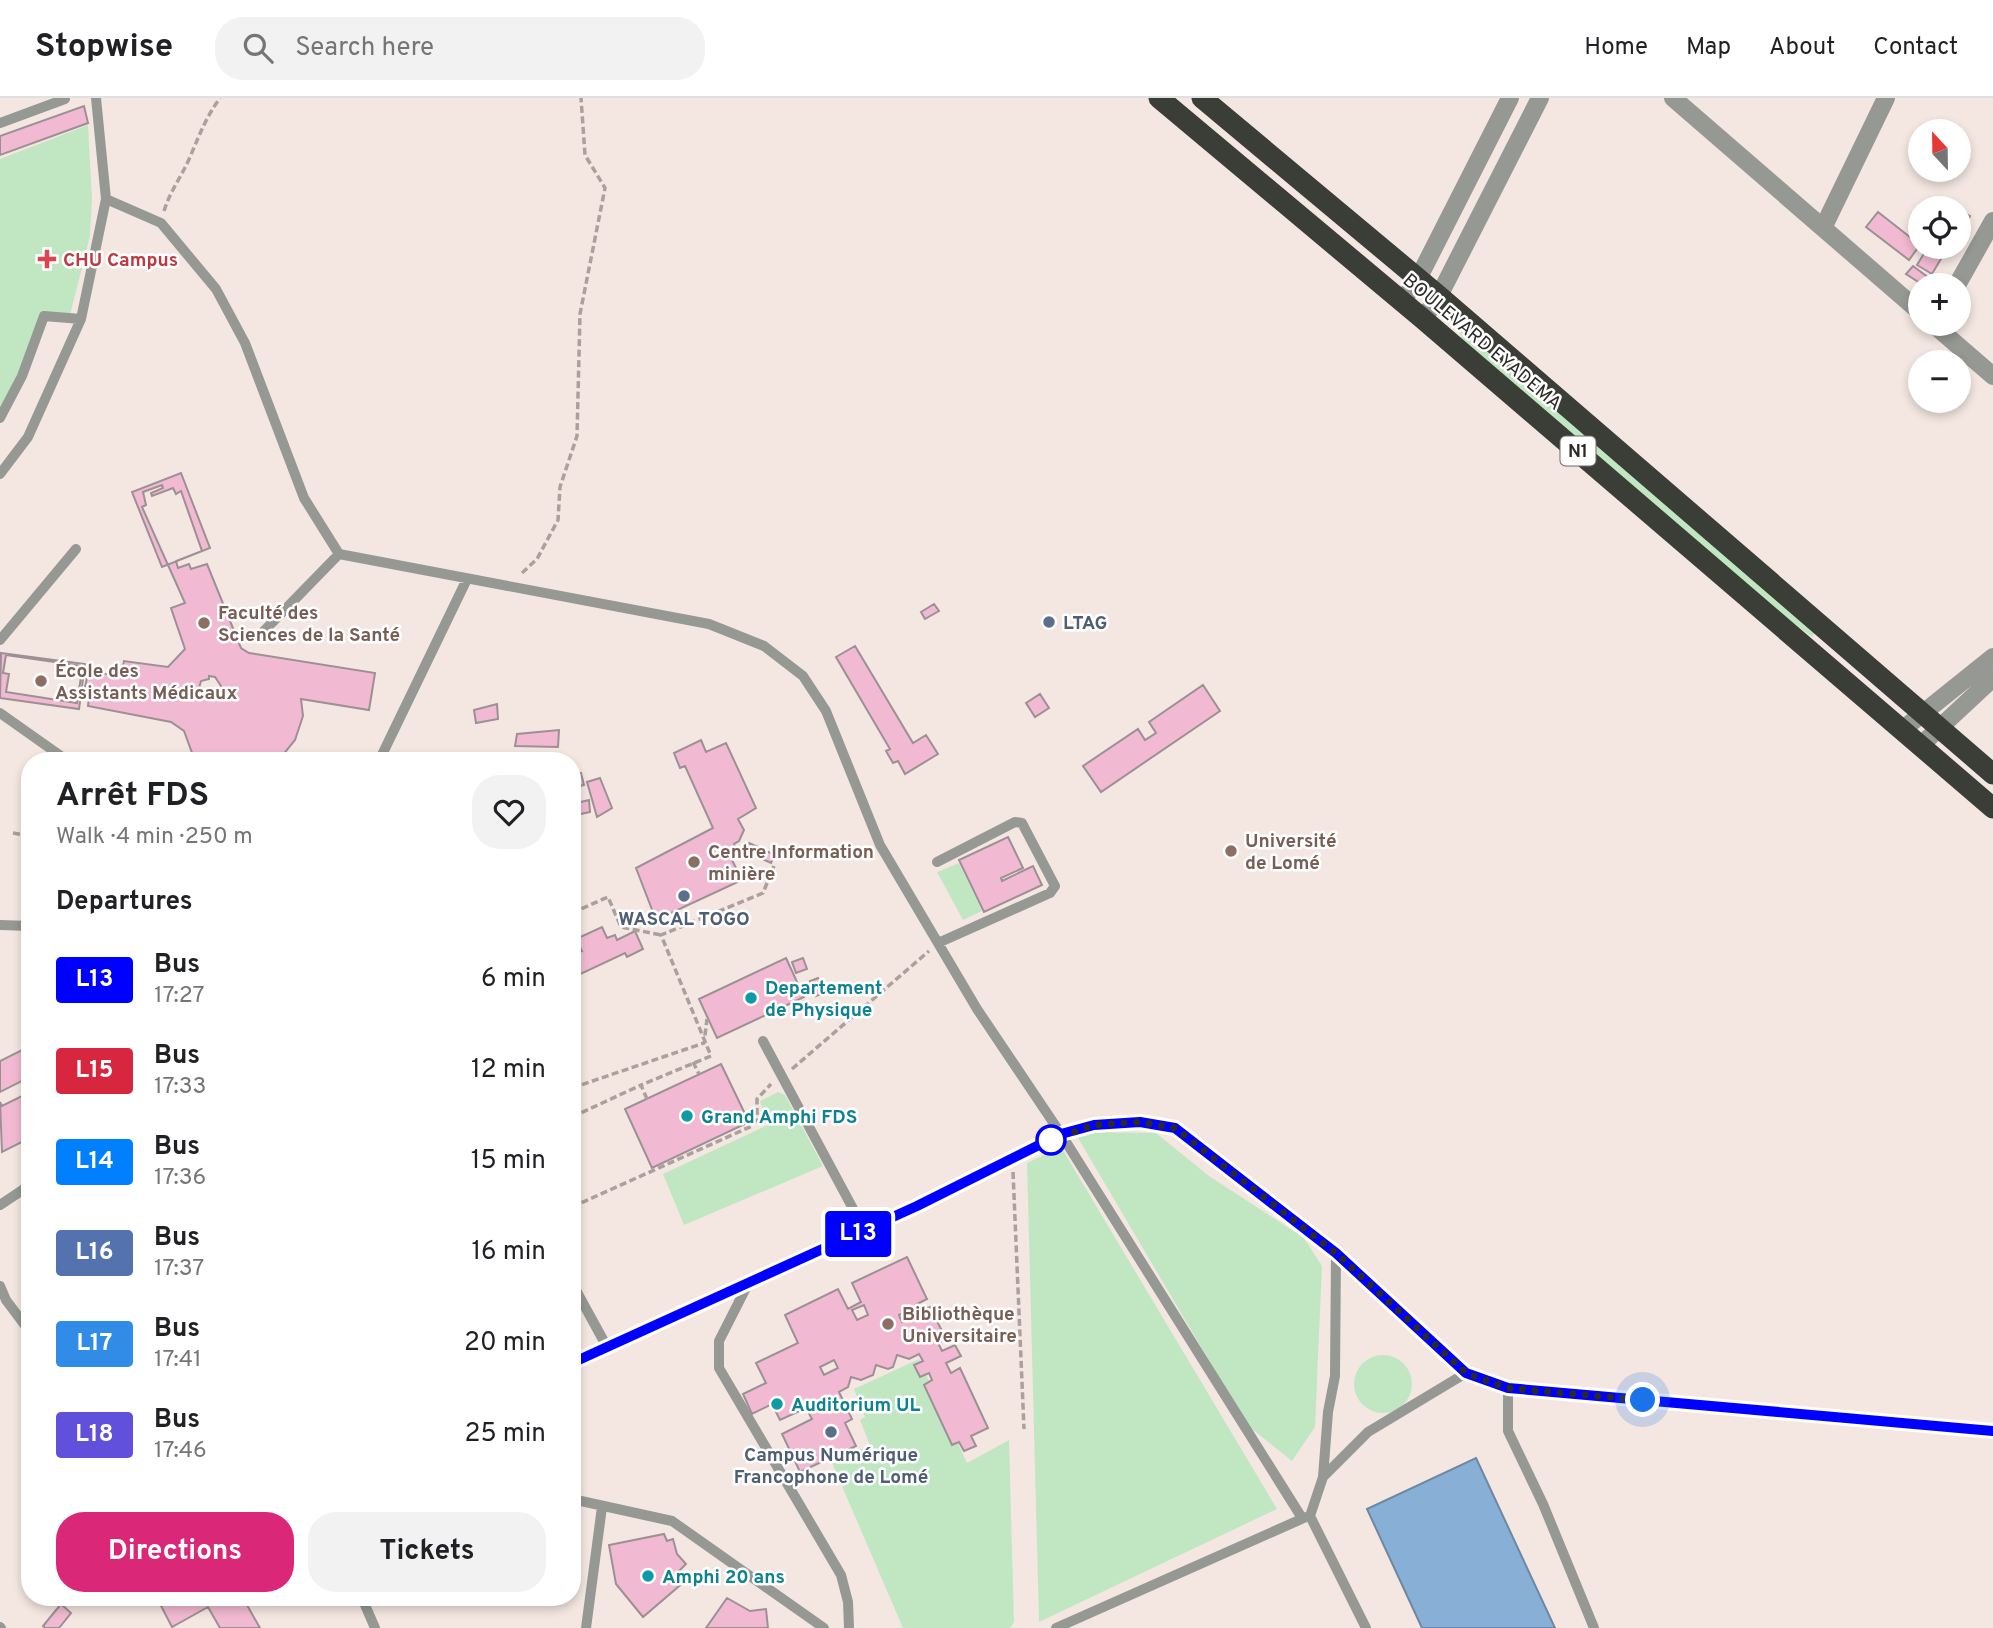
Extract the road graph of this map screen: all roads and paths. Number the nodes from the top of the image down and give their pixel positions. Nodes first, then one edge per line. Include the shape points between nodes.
1 (96, 98) edge
2 (220, 98) edge
3 (581, 98) edge
4 (1159, 98) edge
5 (1202, 98) edge
6 (1510, 98) edge
7 (1540, 98) edge
8 (1673, 98) edge
9 (1886, 98) edge
10 (65, 99) edge
11 (0, 123) edge
12 (106, 199) junction
13 (1993, 221) edge
14 (160, 223) junction
15 (1823, 228) junction
16 (1964, 273) edge
17 (1418, 279) junction
18 (1439, 296) junction
19 (1402, 301) junction
20 (1908, 302) edge
21 (81, 319) junction
22 (1423, 319) junction
23 (1948, 336) edge
24 (1993, 376) edge
25 (0, 418) edge
26 (0, 474) edge
27 (76, 550) dead end
28 (339, 554) junction
29 (467, 579) junction
30 (509, 586) junction
31 (262, 633) dead end
32 (0, 640) edge
33 (1993, 657) edge
34 (1993, 678) edge
35 (1922, 711) junction
36 (0, 713) edge
37 (1939, 727) junction
38 (1902, 730) junction
39 (1920, 746) junction
40 (55, 752) edge
41 (383, 752) edge
42 (1993, 774) edge
43 (1993, 808) edge
44 (13, 833) dead end
45 (21, 834) edge
46 (937, 862) dead end
47 (774, 866) dead end
48 (581, 909) edge
49 (0, 925) edge
50 (21, 926) edge
51 (661, 935) junction
52 (938, 943) junction
53 (707, 1019) dead end
54 (762, 1041) dead end
55 (704, 1042) junction
56 (693, 1062) junction
57 (699, 1074) dead end
58 (782, 1077) junction
59 (581, 1085) edge
60 (641, 1085) junction
61 (647, 1099) dead end
62 (581, 1113) edge
63 (1061, 1134) junction
64 (1013, 1160) junction
65 (21, 1191) edge
66 (581, 1203) edge
67 (0, 1206) edge
68 (864, 1231) junction
69 (1336, 1253) junction
70 (750, 1280) junction
71 (0, 1286) edge
72 (581, 1299) edge
73 (3, 1302) edge
74 (21, 1322) edge
75 (607, 1347) junction
76 (581, 1359) edge
77 (1466, 1373) junction
78 (1508, 1388) junction
79 (1024, 1429) dead end
80 (1993, 1431) edge
81 (1324, 1477) junction
82 (581, 1501) edge
83 (602, 1507) junction
84 (1306, 1517) junction
85 (366, 1606) edge
86 (376, 1628) edge
87 (586, 1628) edge
88 (824, 1628) edge
89 (849, 1628) edge
90 (1056, 1628) edge
91 (1366, 1628) edge
92 (1594, 1628) edge

1 - 12 lane
2 - 14 path via 171,187
3 - 30 path via 585,155 605,188 580,314 578,436 560,487 558,520 537,559
4 - 19 highway, BOULEVARD EYADEMA / N1
5 - 17 highway, BOULEVARD EYADEMA / N1
6 - 17 street
7 - 18 street
8 - 15 street
9 - 15 street
10 - 11 lane
12 - 14 lane
12 - 21 lane
13 - 16 street
14 - 28 lane via 216,289 245,343 304,498
15 - 20 street
17 - 18 highway, BOULEVARD EYADEMA / N1
17 - 19 street
18 - 22 street
18 - 35 highway, N1
19 - 22 highway, BOULEVARD EYADEMA / N1
21 - 25 lane via 44,316 22,376
21 - 26 lane via 28,437
22 - 38 highway, BOULEVARD EYADEMA / N1
23 - 24 street
27 - 32 lane
28 - 29 lane
28 - 31 lane
29 - 30 lane
29 - 41 lane
30 - 52 lane via 709,624 764,646 803,676 826,711 880,845
33 - 35 street
34 - 37 street
35 - 37 highway, N1
35 - 38 street
36 - 40 lane
37 - 39 street
37 - 42 highway, N1
38 - 39 highway, BOULEVARD EYADEMA / N1
39 - 43 highway, BOULEVARD EYADEMA / N1
44 - 45 path
46 - 52 lane via 1022,822 1055,886 1050,893
47 - 51 path via 763,892
48 - 51 path via 608,897 621,927
49 - 50 lane
51 - 55 path
52 - 58 path
52 - 63 lane
53 - 55 path
54 - 58 lane
55 - 56 path via 711,1056
55 - 59 path
56 - 57 path
56 - 60 path
58 - 66 path via 757,1099 757,1119 752,1126
58 - 68 lane
60 - 61 path
60 - 62 path
63 - 64 lane
63 - 69 lane via 1094,1125 1140,1122 1175,1128
63 - 84 lane
64 - 68 lane
64 - 79 path
65 - 67 lane
68 - 70 lane
69 - 77 lane
69 - 81 lane via 1335,1376 1324,1444
70 - 75 lane
70 - 89 lane via 719,1341 719,1368 841,1574
71 - 73 lane
72 - 75 lane
73 - 74 lane
75 - 76 lane
77 - 78 lane
77 - 81 lane via 1368,1433
78 - 80 lane
78 - 92 lane via 1508,1431 1544,1504
81 - 84 lane
82 - 83 lane
83 - 87 lane
83 - 88 lane via 672,1521
84 - 90 lane
84 - 91 lane
85 - 86 lane

